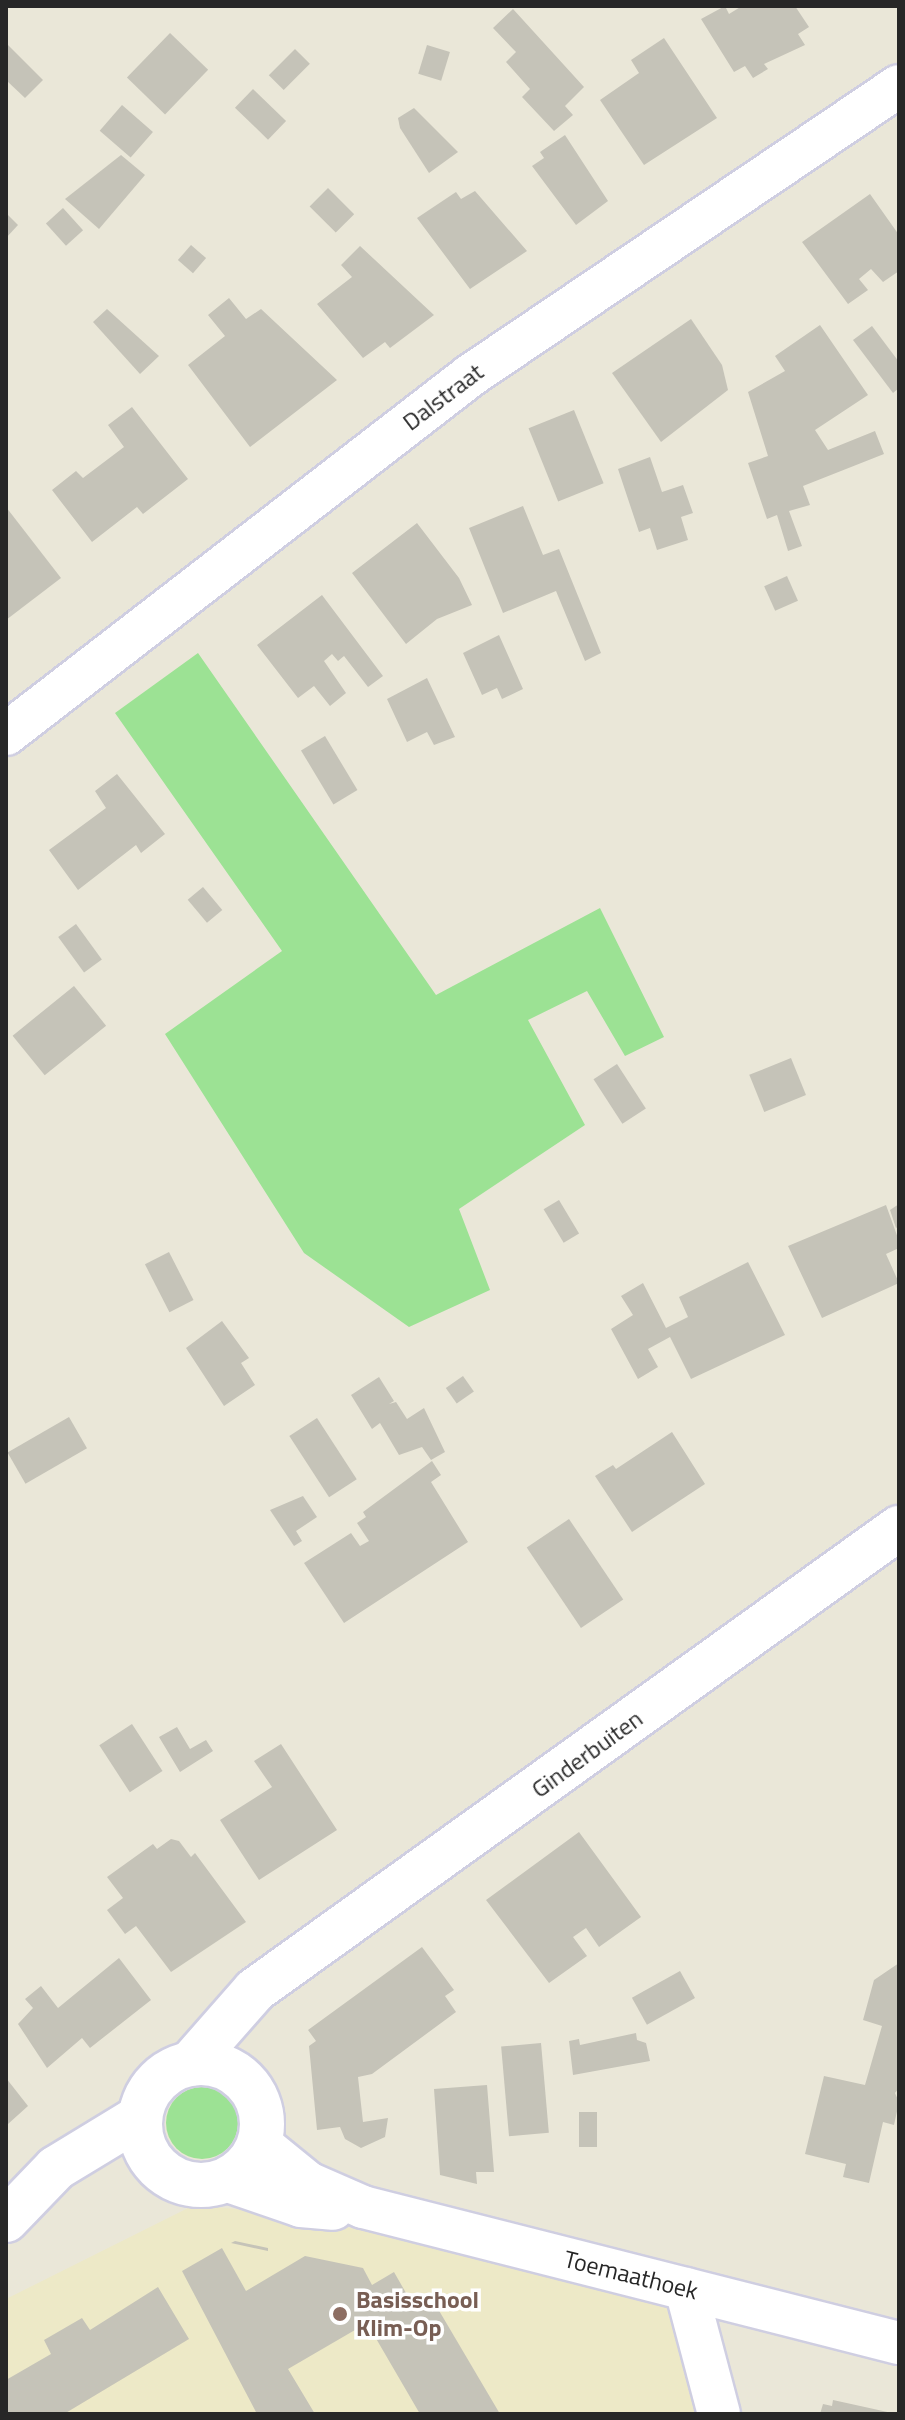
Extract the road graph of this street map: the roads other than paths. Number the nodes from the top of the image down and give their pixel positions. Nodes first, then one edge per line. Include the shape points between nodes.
1 (899, 86) edge
2 (6, 734) edge
3 (899, 1528) edge
4 (276, 1980) junction
5 (190, 2064) junction
6 (240, 2077) junction
7 (140, 2117) junction
8 (259, 2143) junction
9 (152, 2161) junction
10 (225, 2180) junction
11 (41, 2187) junction
12 (363, 2207) junction
13 (6, 2220) edge
14 (686, 2289) junction
15 (899, 2343) edge
16 (719, 2414) edge

1 - 2 street, Dalstraat via 471,375
3 - 4 main road, Ginderbuiten
4 - 5 main road, Ginderbuiten via 255,1990
4 - 6 main road
5 - 6 main road via 208,2063
5 - 7 main road, Ginderbuiten via 156,2082
6 - 8 main road via 260,2106
7 - 9 main road via 144,2148
7 - 11 main road via 56,2168
8 - 10 main road via 251,2158
8 - 12 street, Toemaathoek via 308,2183
9 - 10 main road via 185,2183
9 - 11 main road
10 - 12 street, Toemaathoek via 301,2206
11 - 13 main road
12 - 14 street, Toemaathoek
14 - 15 street, Toemaathoek
14 - 16 street

